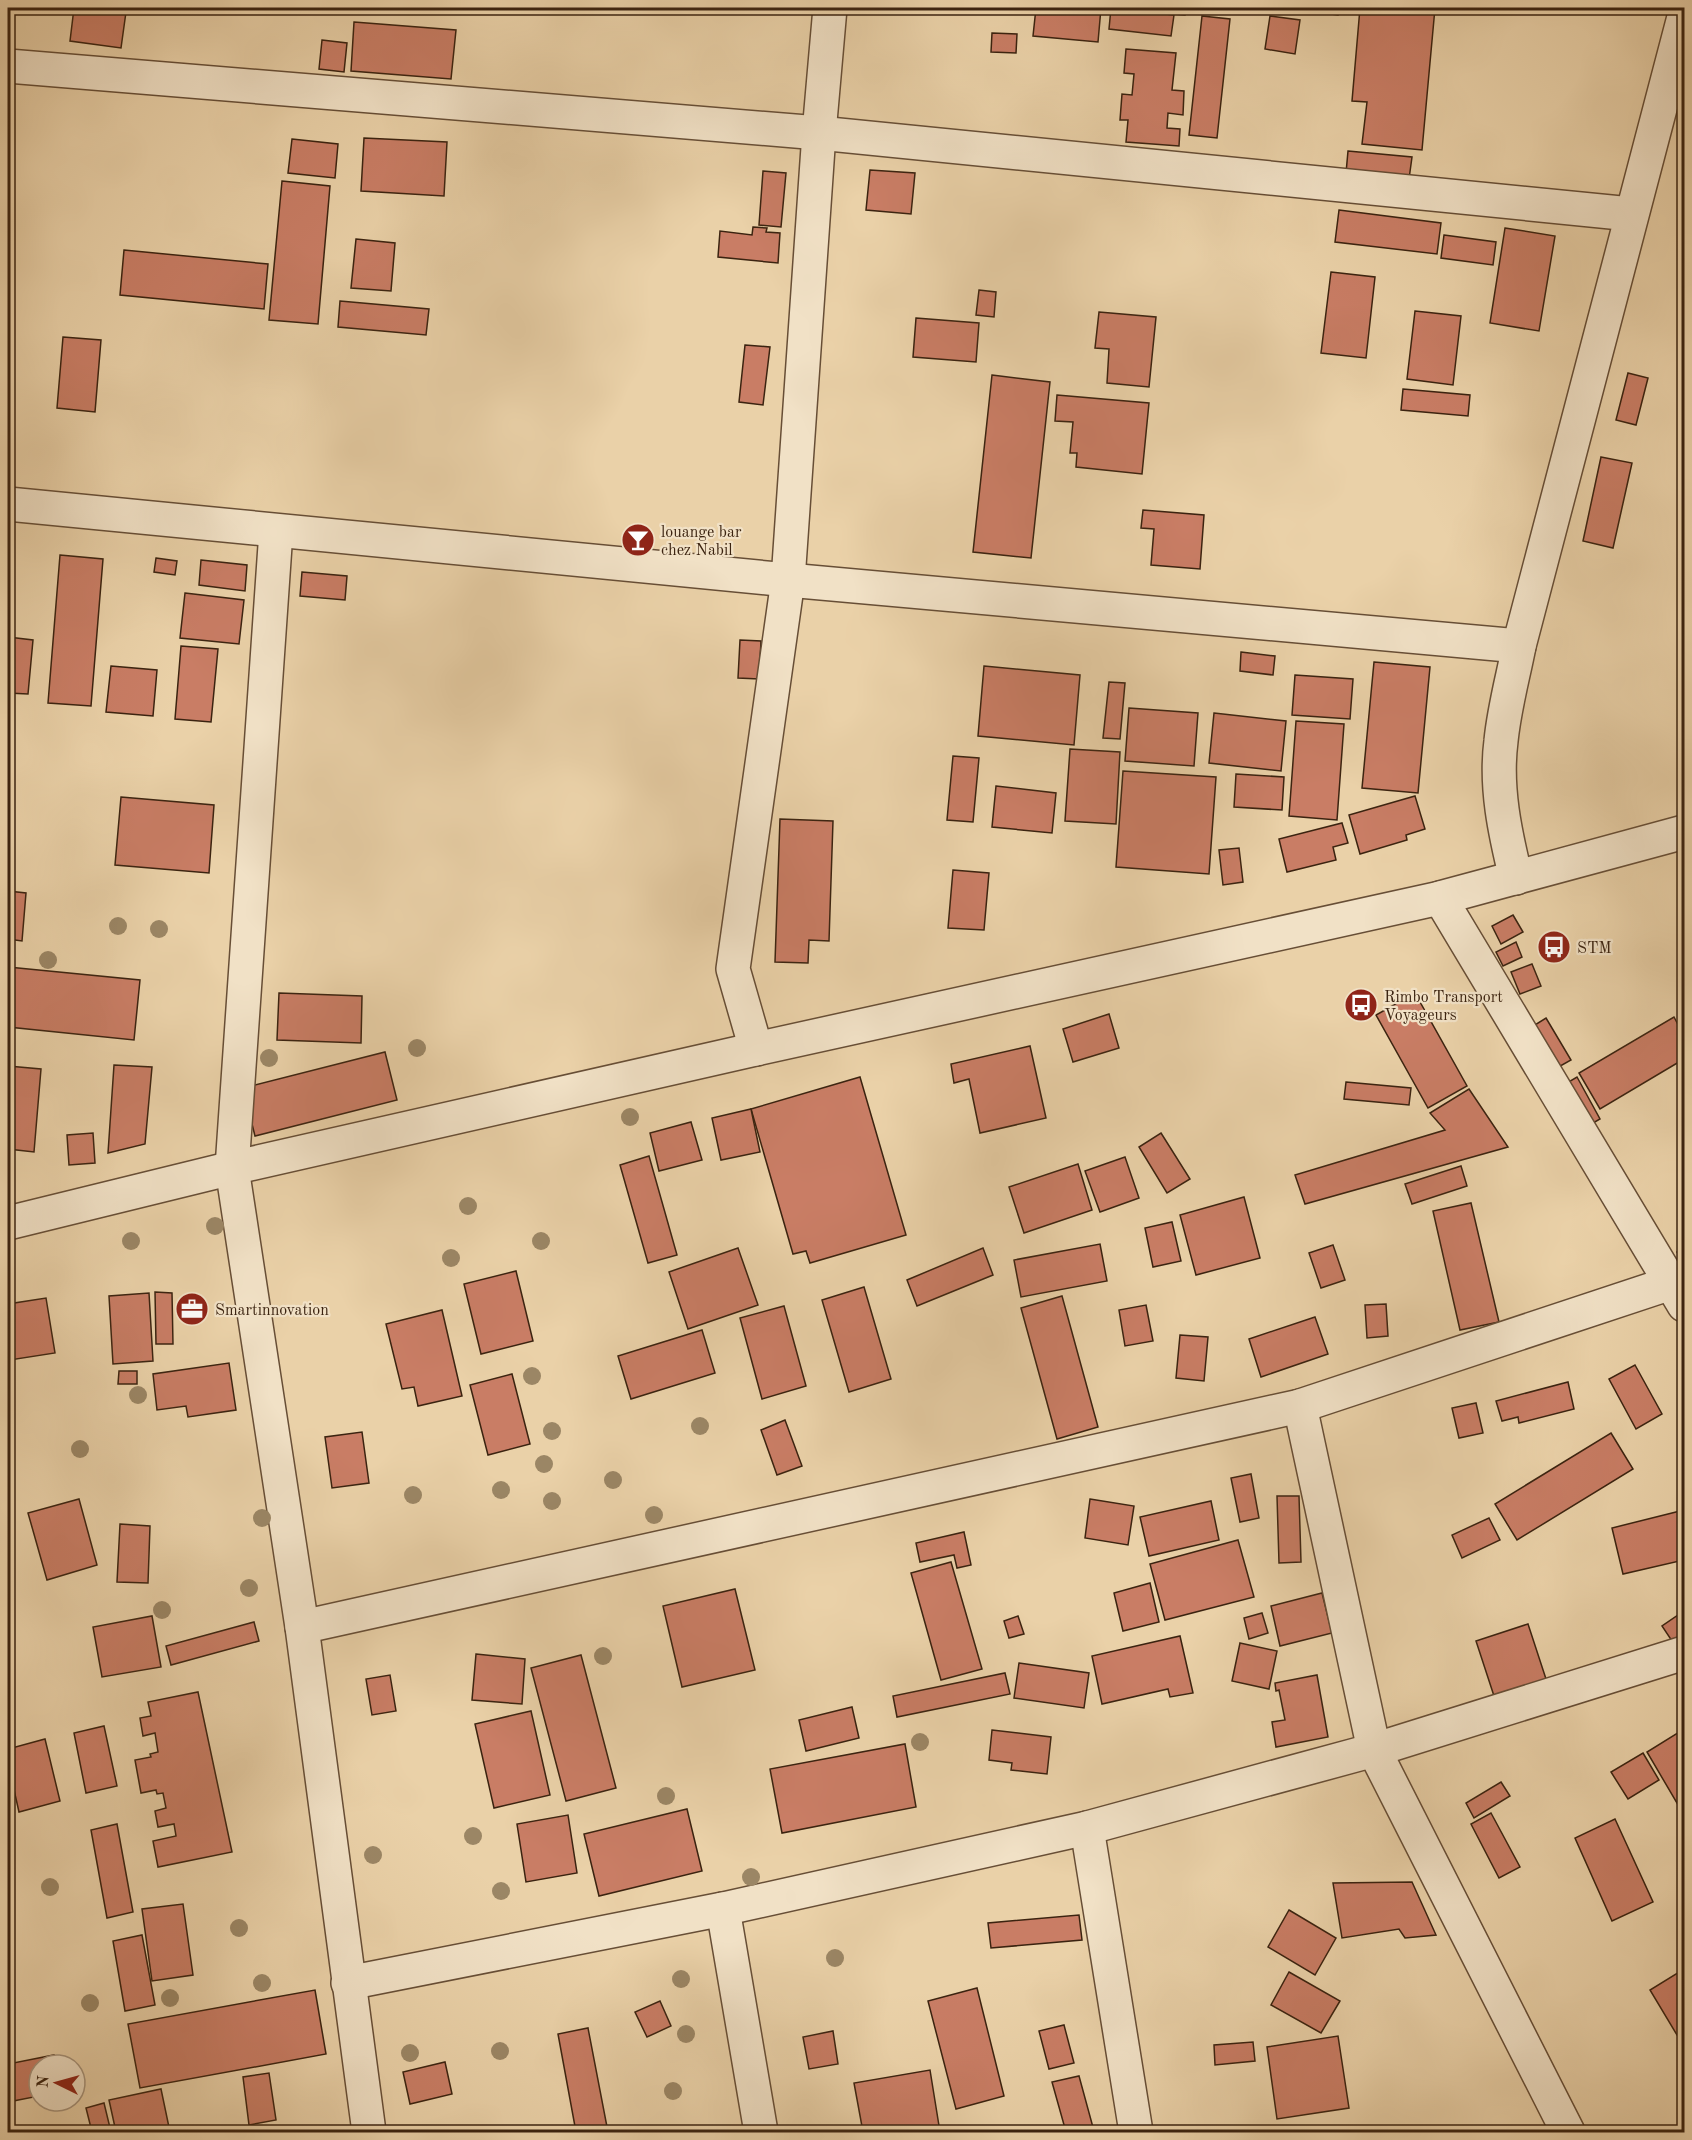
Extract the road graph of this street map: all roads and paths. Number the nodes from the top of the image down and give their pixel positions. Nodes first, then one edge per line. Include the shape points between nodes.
1 (830, 8) edge
2 (1682, 31) edge
3 (8, 66) edge
4 (819, 133) junction
5 (1631, 214) junction
6 (8, 504) edge
7 (276, 531) junction
8 (788, 580) junction
9 (1519, 646) junction
10 (1684, 832) edge
11 (1516, 878) junction
12 (1440, 898) junction
13 (756, 1049) junction
14 (232, 1168) junction
15 (8, 1223) edge
16 (1678, 1294) edge
17 (1299, 1406) junction
18 (302, 1627) junction
19 (1684, 1653) edge
20 (1374, 1750) junction
21 (1087, 1828) junction
22 (723, 1909) junction
23 (348, 1983) junction
24 (369, 2133) edge
25 (761, 2133) edge
26 (1136, 2133) edge
27 (1568, 2133) edge

1 - 4 street
2 - 5 street
3 - 4 street
4 - 5 street
4 - 8 street
5 - 9 street
6 - 7 street
7 - 8 street
7 - 14 street
8 - 9 street
8 - 13 street via 733,969
9 - 11 street via 1500,742 1504,829
10 - 11 street
11 - 12 street
12 - 13 street
12 - 16 street
13 - 14 street
14 - 15 street
14 - 18 street
16 - 17 street
17 - 18 street
17 - 20 street
18 - 23 street
19 - 20 street
20 - 21 street
20 - 27 street
21 - 22 street
21 - 26 street
22 - 23 street
22 - 25 street
23 - 24 street

